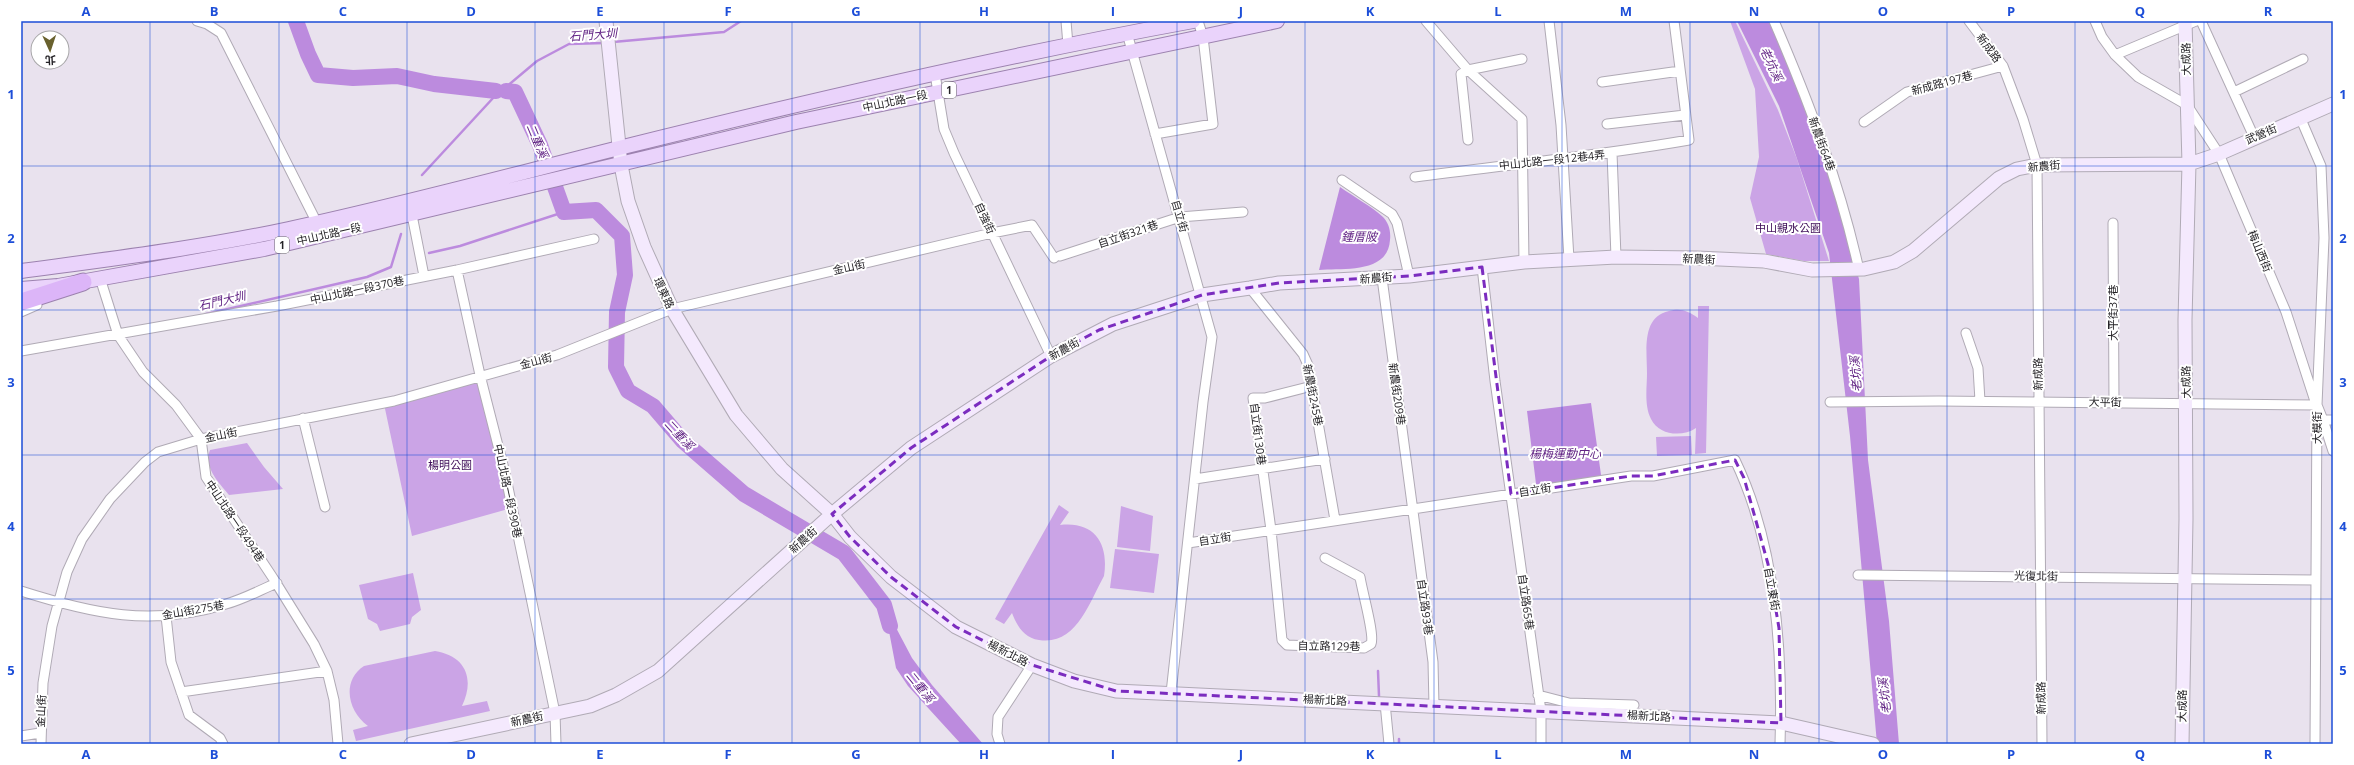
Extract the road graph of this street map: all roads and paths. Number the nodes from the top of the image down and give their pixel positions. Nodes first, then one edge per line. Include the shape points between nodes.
1 (198, 21) edge
2 (1066, 21) edge
3 (1193, 21) edge
4 (1198, 21) edge
5 (1278, 21) edge
6 (1426, 21) edge
7 (1550, 21) edge
8 (1674, 21) edge
9 (1774, 21) edge
10 (1969, 21) edge
11 (2096, 21) edge
12 (2201, 21) edge
13 (2189, 22) edge
14 (606, 23) edge
15 (1127, 33) junction
16 (1203, 37) junction
17 (1068, 45) junction
18 (1132, 52) junction
19 (2115, 55) junction
20 (1522, 59) dead end
21 (2303, 59) dead end
22 (2003, 66) junction
23 (1468, 70) junction
24 (1680, 71) junction
25 (934, 74) junction
26 (1602, 82) dead end
27 (937, 92) junction
28 (2234, 92) junction
29 (2333, 104) edge
30 (2187, 105) junction
31 (1685, 115) junction
32 (2300, 117) junction
33 (1864, 122) dead end
34 (1606, 124) dead end
35 (1155, 134) junction
36 (2254, 138) junction
37 (1468, 140) dead end
38 (620, 148) junction
39 (1612, 153) junction
40 (2219, 154) junction
41 (1561, 158) junction
42 (1524, 162) junction
43 (2189, 164) junction
44 (621, 165) junction
45 (2036, 165) junction
46 (1415, 177) dead end
47 (1342, 180) dead end
48 (1243, 212) dead end
49 (412, 215) junction
50 (1180, 217) junction
51 (318, 222) junction
52 (2113, 223) dead end
53 (992, 233) junction
54 (320, 236) junction
55 (594, 239) dead end
56 (216, 242) junction
57 (1057, 257) joint
58 (1616, 257) junction
59 (218, 258) junction
60 (1569, 259) junction
61 (1524, 262) junction
62 (1482, 267) junction
63 (457, 270) junction
64 (1860, 270) junction
65 (21, 271) edge
66 (424, 276) junction
67 (1409, 276) junction
68 (100, 278) junction
69 (1382, 278) junction
70 (83, 282) junction
71 (1250, 288) junction
72 (21, 289) edge
73 (1202, 295) junction
74 (21, 302) edge
75 (672, 309) junction
76 (21, 312) edge
77 (117, 331) junction
78 (1966, 333) dead end
79 (21, 351) edge
80 (1051, 356) junction
81 (480, 375) junction
82 (1312, 386) junction
83 (1980, 401) junction
84 (1830, 402) dead end
85 (2038, 402) junction
86 (2114, 403) junction
87 (2186, 403) junction
88 (2317, 405) junction
89 (303, 418) junction
90 (2323, 420) junction
91 (2333, 420) edge
92 (201, 440) junction
93 (2333, 451) edge
94 (1324, 459) junction
95 (1735, 460) joint
96 (1262, 470) junction
97 (1195, 479) junction
98 (1511, 494) junction
99 (325, 506) dead end
100 (1413, 509) junction
101 (831, 515) junction
102 (1335, 520) junction
103 (1271, 530) junction
104 (1188, 543) junction
105 (1325, 558) dead end
106 (1861, 574) dead end
107 (2040, 576) junction
108 (2184, 578) junction
109 (2316, 580) junction
110 (277, 583) junction
111 (21, 591) edge
112 (58, 603) junction
113 (166, 616) junction
114 (1032, 665) junction
115 (327, 671) junction
116 (181, 692) junction
117 (1171, 693) junction
118 (1538, 695) junction
119 (1385, 703) junction
120 (1634, 705) dead end
121 (1434, 706) junction
122 (1540, 711) junction
123 (555, 713) junction
124 (1781, 723) junction
125 (40, 733) junction
126 (21, 736) edge
127 (41, 744) edge
128 (223, 744) edge
129 (338, 744) edge
130 (411, 744) edge
131 (556, 744) edge
132 (1000, 744) edge
133 (1390, 744) edge
134 (1541, 744) edge
135 (1780, 744) edge
136 (1873, 744) edge
137 (2042, 744) edge
138 (2182, 744) edge
139 (2316, 744) edge

1 - 51 street via 221,34
2 - 17 street
3 - 15 main road, 中山北路一段 / 1
4 - 16 street
5 - 16 main road, 中山北路一段 / 1
6 - 23 street
7 - 41 street via 1561,125
8 - 24 street
9 - 64 street, 新農街64巷 via 1822,142 1846,212
10 - 22 street, 新成路
11 - 19 street via 2102,37
12 - 28 street
13 - 19 street
13 - 30 street, 大成路
14 - 38 street, 環東路
15 - 17 main road, 中山北路一段 / 1
15 - 18 street, 自立街
16 - 18 main road, 中山北路一段 / 1
16 - 35 street via 1213,124
17 - 25 main road, 中山北路一段 / 1
18 - 27 main road, 中山北路一段 / 1
18 - 35 street, 自立街
19 - 30 street via 2138,77
20 - 23 street
21 - 28 street
22 - 33 street, 新成路197巷 via 1907,92
22 - 45 street, 新成路 via 2023,119
23 - 37 street via 1461,74
23 - 42 street via 1522,119
24 - 26 street
24 - 31 street
25 - 27 street, 自強街
25 - 38 main road, 中山北路一段 / 1
27 - 44 main road, 中山北路一段 / 1
27 - 53 street, 自強街 via 944,129
28 - 36 street
29 - 32 street, 武營街
30 - 40 street, 梅山西街
30 - 43 street, 大成路
31 - 34 street
31 - 39 street, 中山北路一段12巷4弄 via 1689,140
32 - 36 street, 武營街
32 - 88 street, 大模街 via 2321,166 2324,238
35 - 50 street, 自立街
36 - 40 street, 武營街
38 - 44 street, 環東路
38 - 51 main road, 中山北路一段 / 1 via 443,194
39 - 41 street, 中山北路一段12巷4弄
39 - 58 street
40 - 43 street, 武營街
40 - 88 street, 梅山西街 via 2286,312
41 - 42 street, 中山北路一段12巷4弄
41 - 60 street
42 - 46 street, 中山北路一段12巷4弄
42 - 61 street
43 - 45 street, 新農街
43 - 87 street, 大成路 via 2185,320
44 - 49 main road, 中山北路一段 / 1
44 - 75 street, 環東路 via 630,208 644,247
45 - 64 street, 新農街 via 2017,169 1999,178 1907,255 1894,262
45 - 85 street, 新成路
47 - 67 street via 1392,214 1397,223
48 - 50 street, 自立街321巷
49 - 54 main road, 中山北路一段 / 1
49 - 66 street
50 - 57 street, 自立街321巷
50 - 73 street, 自立街
51 - 54 street
51 - 56 main road, 中山北路一段 / 1
52 - 86 street, 大平街37巷
53 - 57 street, 金山街 via 1032,225
53 - 75 street, 金山街
53 - 80 street, 自強街
54 - 59 main road, 中山北路一段 / 1
55 - 63 street, 中山北路一段370巷
56 - 59 main road
56 - 65 main road, 中山北路一段 / 1
58 - 60 street, 新農街
58 - 64 street, 新農街 via 1764,261 1812,270
59 - 68 main road, 中山北路一段 / 1
60 - 61 street, 新農街
61 - 62 street, 新農街
62 - 67 street, 新農街
62 - 98 street, 自立路65巷
63 - 66 street, 中山北路一段370巷
63 - 81 street, 中山北路一段390巷
66 - 77 street, 中山北路一段370巷 via 277,306
67 - 69 street, 新農街
68 - 70 main road, 中山北路一段 / 1
68 - 77 street, 中山北路一段494巷
69 - 71 street, 新農街 via 1279,283
69 - 100 street, 新農街209巷
70 - 72 main road, 中山北路一段 / 1
70 - 74 highway
70 - 76 street
71 - 73 street, 新農街
71 - 82 street, 新農街245巷 via 1303,354
73 - 80 street, 新農街 via 1113,324
73 - 97 street, 自立街 via 1212,337
75 - 81 street, 金山街 via 557,355
75 - 101 street, 環東路 via 736,415 782,469
77 - 79 street, 中山北路一段370巷
77 - 92 street, 中山北路一段494巷 via 143,372 176,405
78 - 83 street via 1978,368
80 - 101 street, 新農街 via 910,448
81 - 89 street, 金山街 via 394,401
81 - 123 street, 中山北路一段390巷 via 505,472
82 - 94 street, 新農街245巷
82 - 96 street, 自立街130巷 via 1265,398 1254,398
83 - 84 street, 大平街
83 - 85 street, 大平街
85 - 86 street, 大平街
85 - 107 street, 新成路
86 - 87 street, 大平街
87 - 88 street, 大平街
87 - 108 street, 大成路
88 - 90 street
88 - 109 street, 大模街
89 - 92 street, 金山街
89 - 99 street
90 - 91 street
90 - 93 street
92 - 110 street, 中山北路一段494巷 via 206,477
92 - 112 street, 金山街 via 158,452 110,499 82,539 67,572
94 - 96 street
94 - 102 street, 新農街245巷
95 - 98 street, 自立街 via 1652,476 1631,476
95 - 124 street, 自立東街 via 1744,478 1768,564 1779,628
96 - 97 street
96 - 103 street, 自立街130巷
97 - 104 street, 自立街
98 - 100 street, 自立街
98 - 118 street, 自立路65巷
100 - 102 street, 自立街
100 - 121 street, 自立路93巷 via 1433,662
101 - 114 street, 楊新北路 via 891,577 956,627
101 - 123 street, 新農街 via 658,671 616,696 590,706
102 - 103 street, 自立街
103 - 104 street, 自立街
103 - 105 street, 自立路129巷 via 1282,640 1287,645 1364,648 1371,644 1373,633 1364,604 1360,577
104 - 117 street
106 - 107 street, 光復北街
107 - 108 street, 光復北街
107 - 137 street, 新成路
108 - 109 street, 光復北街
108 - 138 street, 大成路
109 - 139 street, 大模街
110 - 113 street, 金山街275巷 via 227,604
110 - 115 street, 中山北路一段494巷
111 - 112 street, 金山街275巷
112 - 113 street, 金山街275巷 via 114,615
112 - 125 street, 金山街 via 43,683
113 - 116 street via 171,662
114 - 117 street, 楊新北路 via 1074,681 1116,692
114 - 132 street via 998,717 996,726
115 - 116 street
115 - 129 street, 中山北路一段494巷 via 334,700
116 - 128 street via 189,715 220,738
117 - 119 street, 楊新北路
118 - 120 street via 1569,702
118 - 122 street, 自立路65巷
119 - 121 street, 楊新北路
119 - 133 street
121 - 122 street, 楊新北路
122 - 124 street, 楊新北路
122 - 134 street, 自立路65巷
123 - 130 street, 新農街
123 - 131 street, 中山北路一段390巷
124 - 135 street, 自立東街
124 - 136 street, 楊新北路
125 - 126 street
125 - 127 street, 金山街

